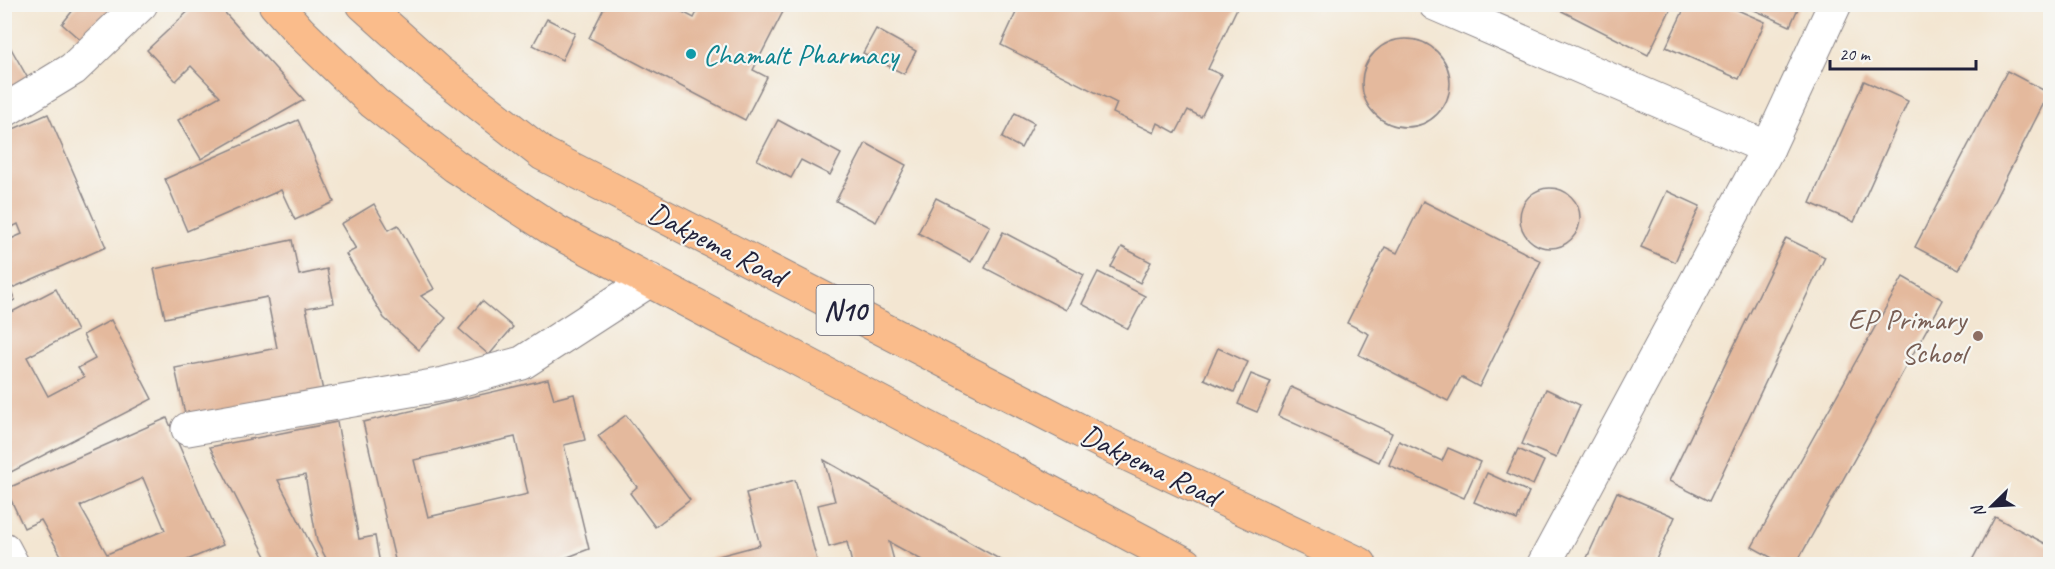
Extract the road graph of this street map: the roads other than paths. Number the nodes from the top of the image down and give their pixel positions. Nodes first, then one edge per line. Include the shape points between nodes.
1 (141, 4) edge
2 (275, 4) edge
3 (363, 4) edge
4 (1434, 4) edge
5 (1835, 4) edge
6 (4, 111) edge
7 (1768, 148) junction
8 (650, 280) junction
9 (188, 429) dead end
10 (4, 549) edge
11 (12, 564) edge
12 (1186, 564) edge
13 (1360, 564) edge
14 (1544, 564) edge

1 - 6 street via 73,69
2 - 8 highway, Dakpema Road / N10 via 374,103 455,166 557,232
3 - 13 highway, Dakpema Road / N10 via 437,71 543,154 1108,445
4 - 7 street
5 - 7 street
7 - 14 street
8 - 9 street via 522,363 444,384
8 - 12 highway, Dakpema Road / N10
10 - 11 street

